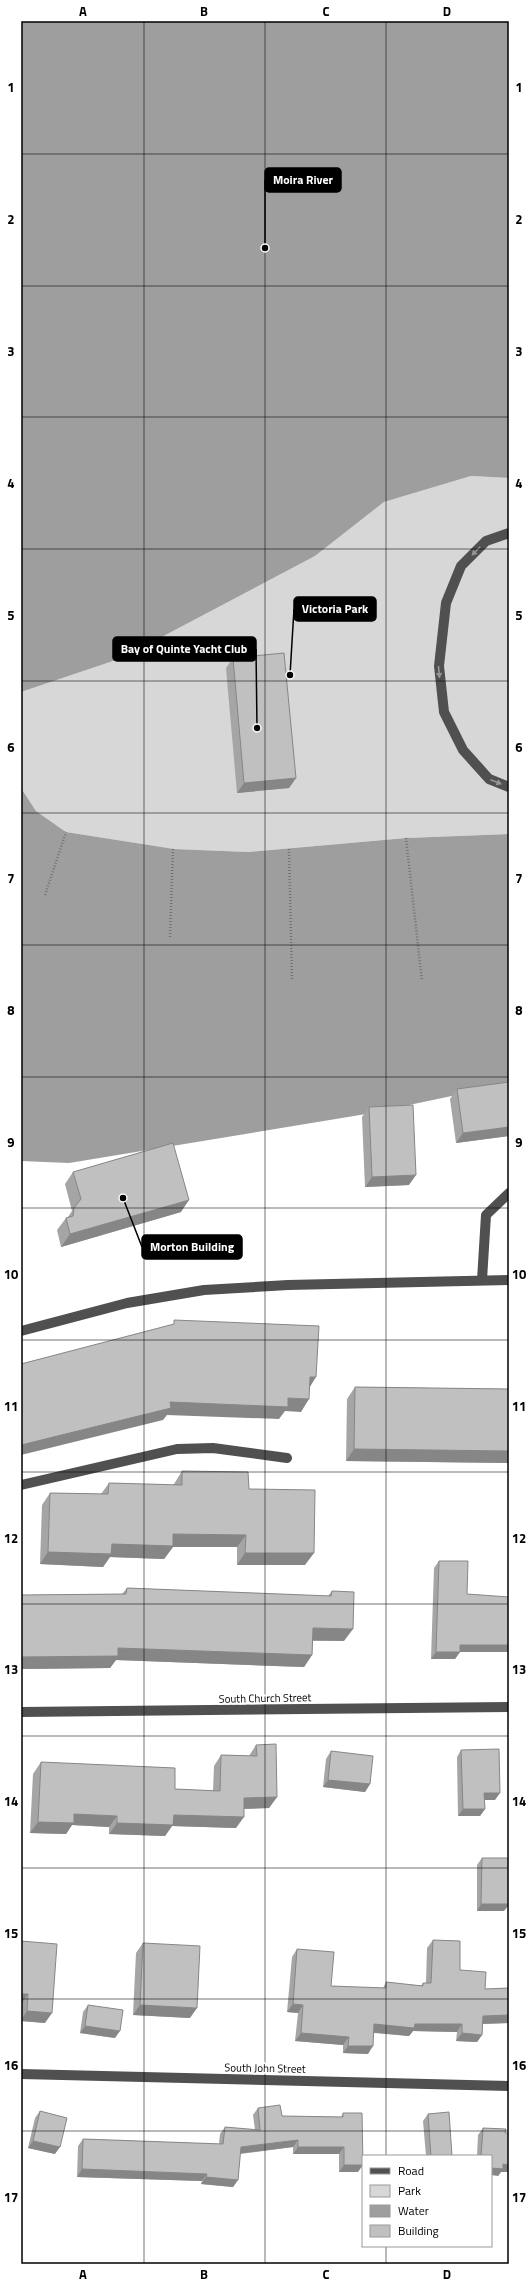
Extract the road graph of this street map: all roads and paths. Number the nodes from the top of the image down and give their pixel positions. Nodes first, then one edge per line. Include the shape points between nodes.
1 (509, 533) edge
2 (509, 787) edge
3 (66, 832) dead end
4 (406, 838) dead end
5 (174, 849) dead end
6 (289, 849) dead end
7 (45, 895) dead end
8 (170, 937) dead end
9 (292, 979) dead end
10 (422, 981) dead end
11 (509, 1193) edge
12 (482, 1280) junction
13 (509, 1280) edge
14 (21, 1331) edge
15 (288, 1458) dead end
16 (21, 1485) edge
17 (509, 1707) edge
18 (21, 1712) edge
19 (21, 2074) edge
20 (509, 2086) edge

1 -> 2 street via 486,541 461,566 446,604 439,666 444,712 463,750 489,779
3 - 7 path
4 - 10 path
5 - 8 path
6 - 9 path
11 - 12 street via 486,1215
12 - 13 street
12 - 14 street via 204,1290 127,1303
15 - 16 street via 213,1448 177,1449
17 - 18 street, South Church Street
19 - 20 street, South John Street

